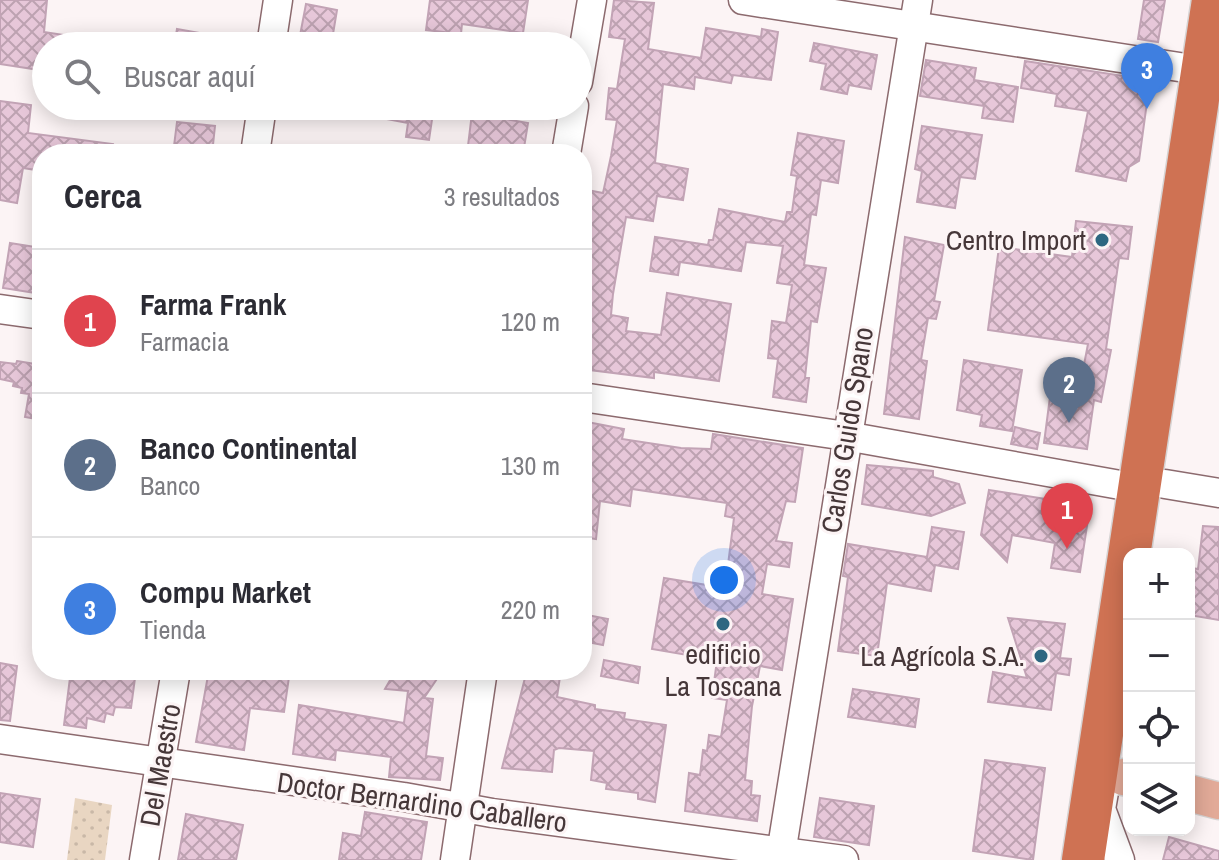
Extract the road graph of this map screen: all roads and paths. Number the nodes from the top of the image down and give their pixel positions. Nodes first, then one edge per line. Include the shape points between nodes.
1 (278, 0) edge
2 (592, 0) edge
3 (743, 0) edge
4 (918, 0) edge
5 (1213, 0) edge
6 (914, 28) junction
7 (273, 32) edge
8 (587, 32) edge
9 (1211, 72) edge
10 (260, 120) edge
11 (572, 120) edge
12 (256, 144) edge
13 (568, 144) edge
14 (1219, 156) edge
15 (0, 309) edge
16 (32, 314) edge
17 (592, 398) edge
18 (846, 436) junction
19 (1151, 486) junction
20 (1219, 493) edge
21 (1155, 548) edge
22 (175, 680) edge
23 (482, 680) edge
24 (0, 739) edge
25 (162, 765) junction
26 (1123, 790) edge
27 (1195, 795) edge
28 (1219, 801) edge
29 (463, 808) junction
30 (781, 854) edge
31 (1107, 855) edge
32 (144, 860) edge
33 (455, 860) edge
34 (844, 860) edge

1 - 7 street
2 - 8 street
3 - 6 street
4 - 6 street, Carlos Guido Spano
5 - 9 highway
6 - 9 street
6 - 18 street, Carlos Guido Spano
9 - 19 highway
10 - 12 street
11 - 13 street
14 - 19 highway
15 - 16 street
17 - 18 street
18 - 19 street
18 - 30 street, Carlos Guido Spano
19 - 20 street
19 - 21 highway
19 - 31 highway via 1108,688
22 - 25 street, Del Maestro
23 - 29 street
24 - 25 street, Doctor Bernardino Caballero
25 - 29 street, Doctor Bernardino Caballero
25 - 32 street, Del Maestro
26 - 31 highway
27 - 28 main road
29 - 30 street, Doctor Bernardino Caballero
29 - 33 street
30 - 34 street, Doctor Bernardino Caballero

